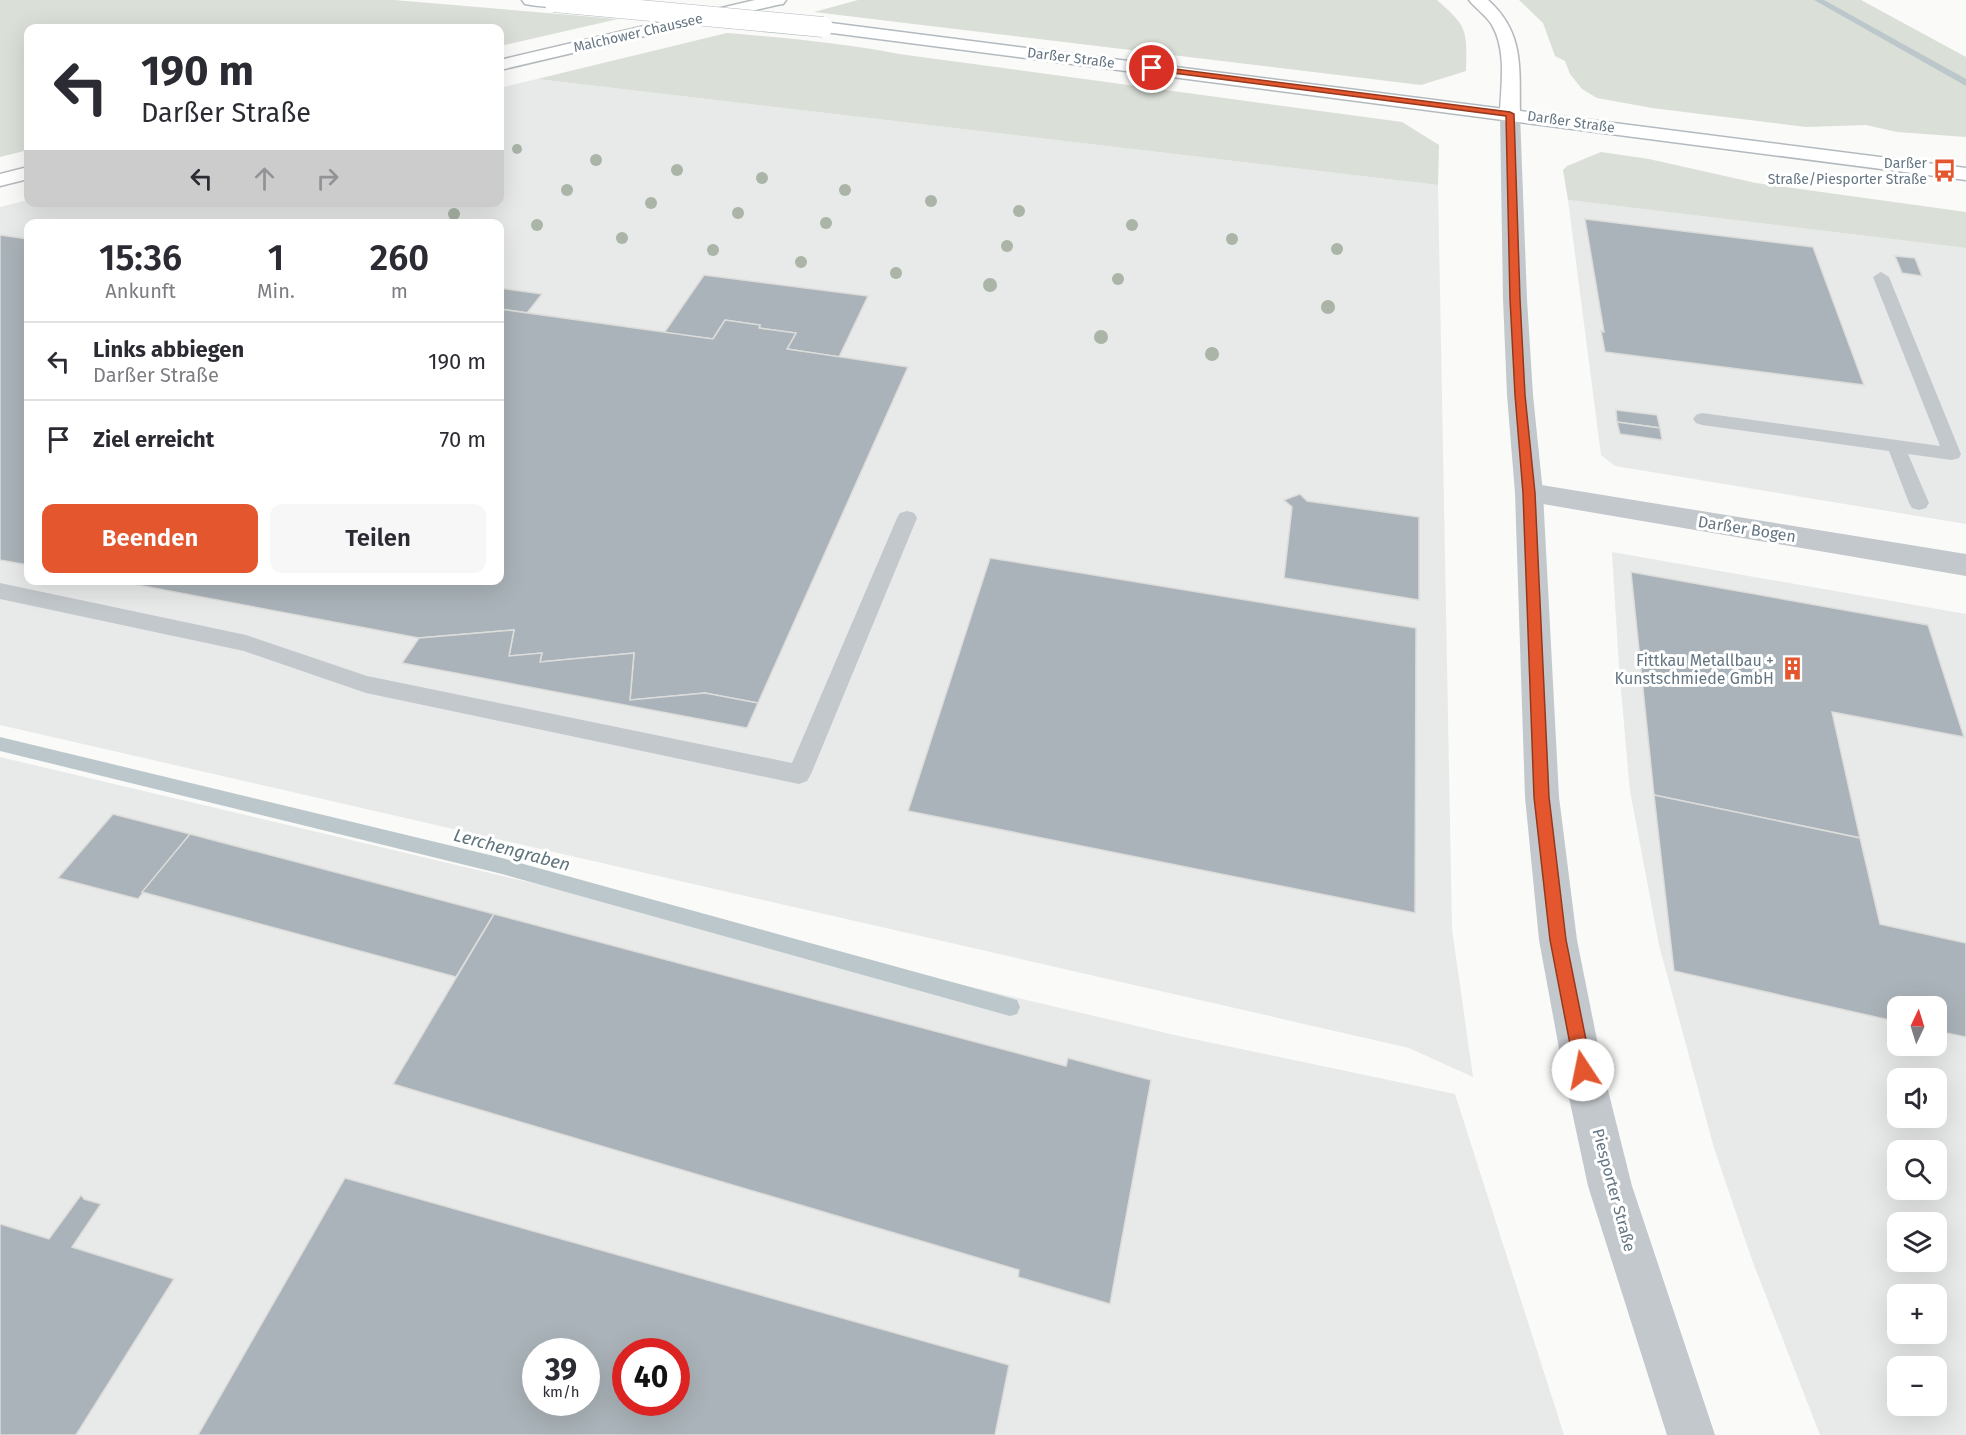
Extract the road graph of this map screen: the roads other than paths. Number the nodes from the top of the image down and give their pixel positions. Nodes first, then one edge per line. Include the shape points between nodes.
1 (531, 0) edge
2 (777, 0) edge
3 (1478, 0) edge
4 (504, 64) edge
5 (1510, 114) junction
6 (24, 174) edge
7 (1966, 174) edge
8 (0, 180) edge
9 (1881, 277) dead end
10 (1702, 419) dead end
11 (1896, 446) junction
12 (1529, 493) junction
13 (1919, 502) dead end
14 (907, 518) dead end
15 (1966, 565) edge
16 (0, 591) edge
17 (1691, 1435) edge

1 - 5 main road, Darßer Straße, bridge via 824,27
2 - 4 main road, Malchower Chaussee
3 - 5 main road via 1491,9 1509,44
5 - 7 main road, Darßer Straße
5 - 12 street, Piesporter Straße via 1518,363
6 - 8 main road
9 - 11 lane via 1952,454
10 - 11 lane
11 - 13 lane
12 - 15 street, Darßer Bogen
12 - 17 street, Piesporter Straße via 1542,797 1558,940 1610,1186
14 - 16 lane via 799,774 366,684 246,643

